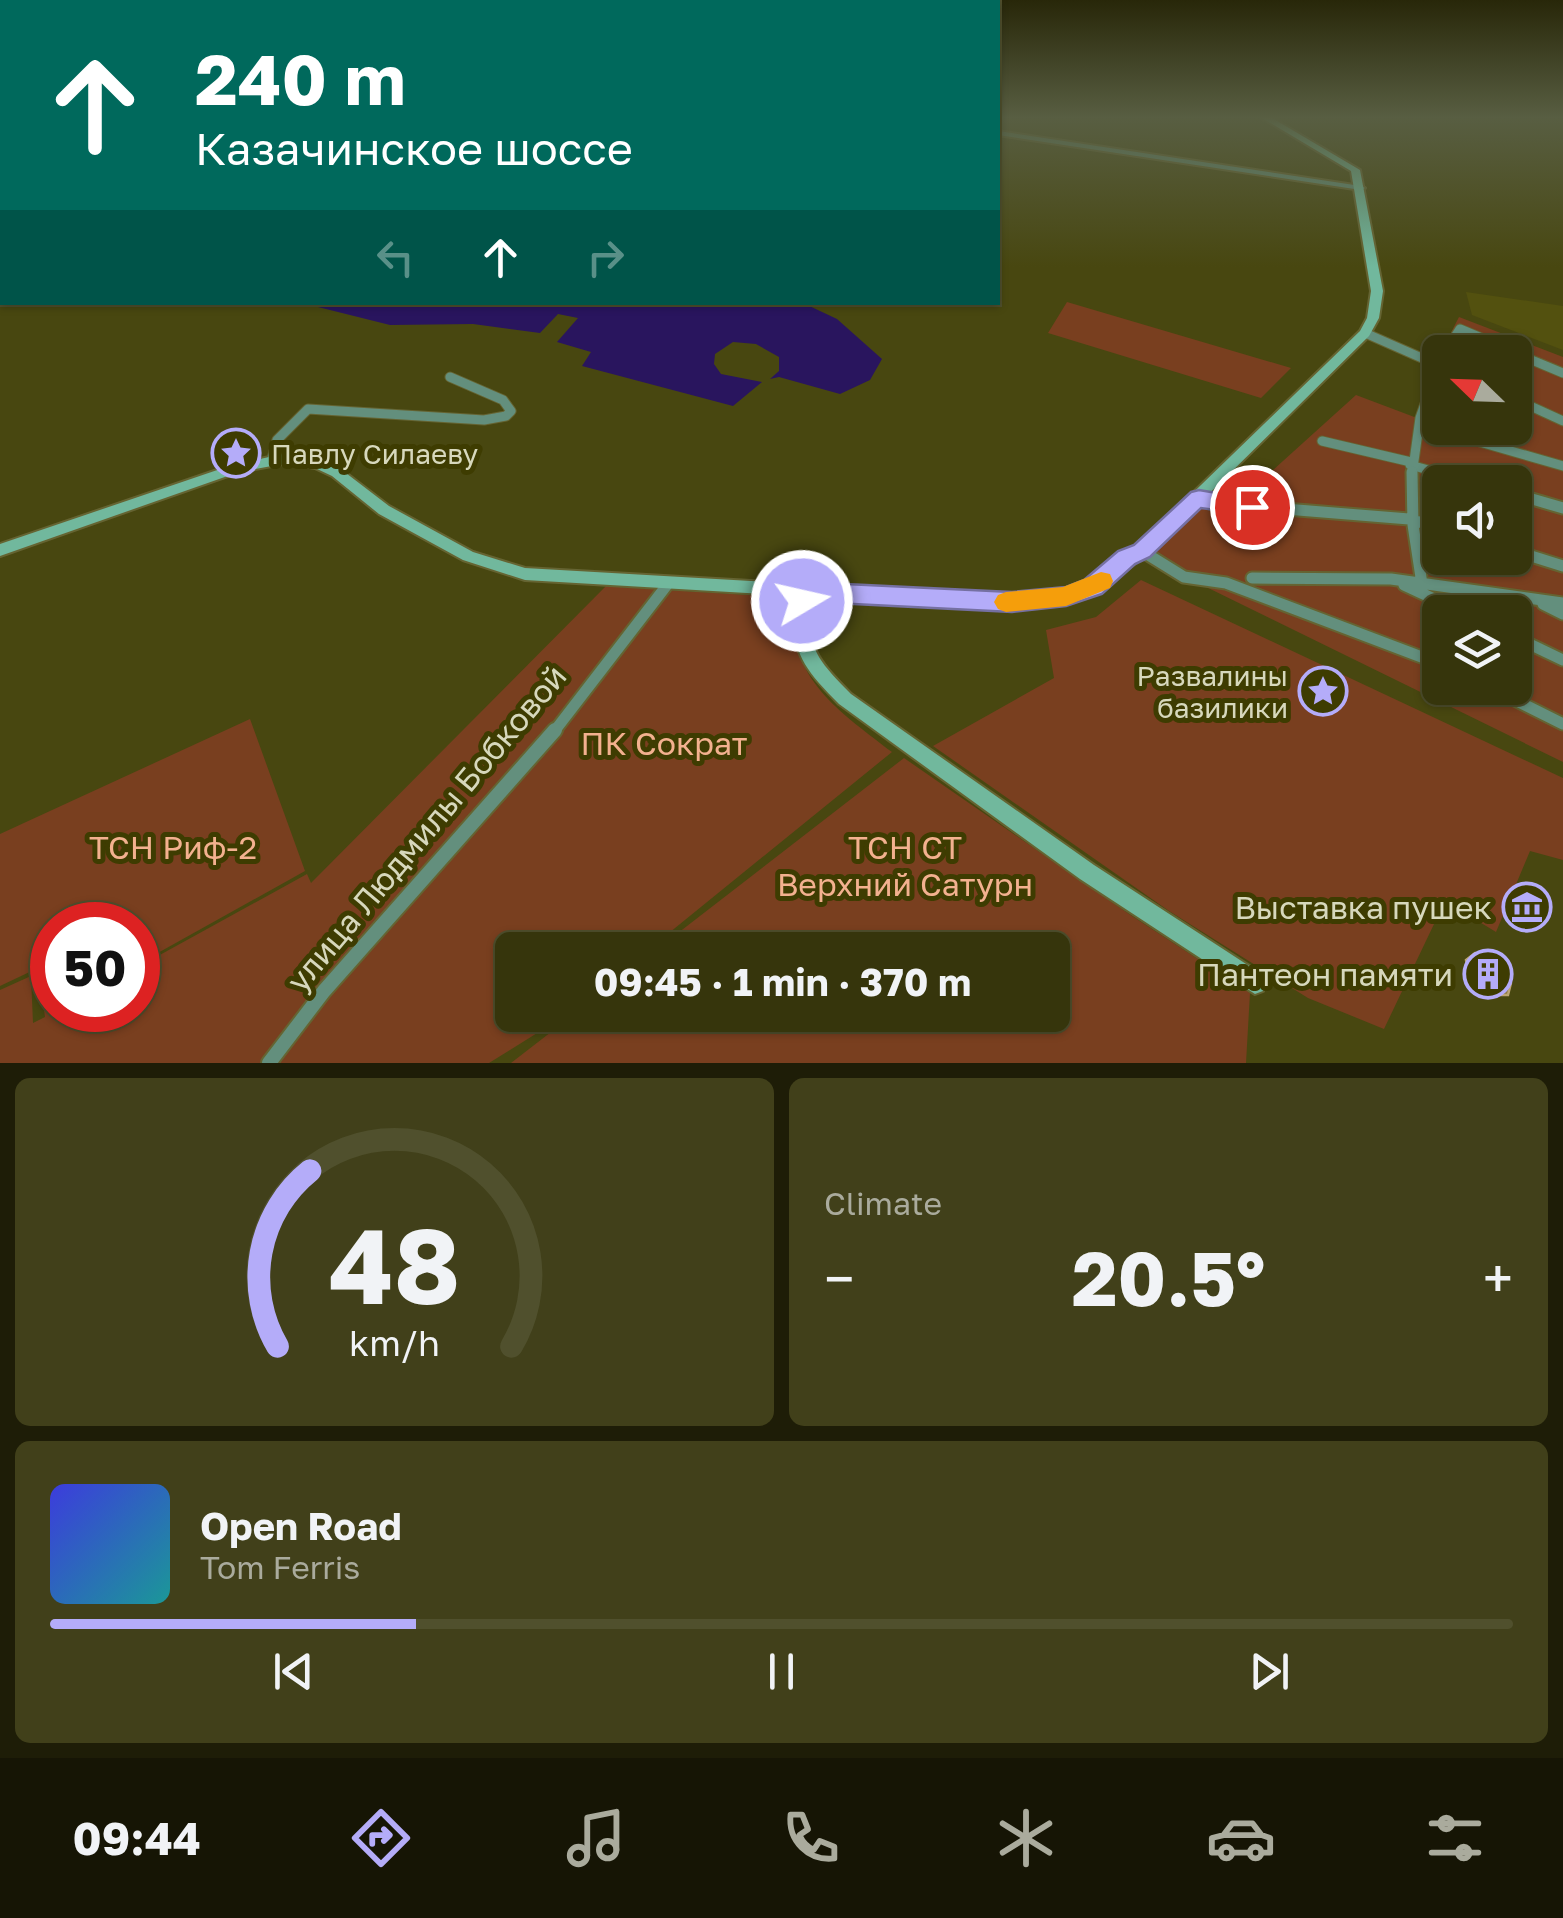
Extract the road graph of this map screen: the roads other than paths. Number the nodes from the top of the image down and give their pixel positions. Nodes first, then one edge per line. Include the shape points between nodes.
1 (1226, 168) edge
2 (1352, 168) edge
3 (1360, 188) junction
4 (1365, 332) junction
5 (1422, 357) edge
6 (1532, 359) edge
7 (1563, 373) edge
8 (450, 376) dead end
9 (1532, 407) edge
10 (1563, 421) edge
11 (1422, 423) edge
12 (1421, 426) junction
13 (1322, 442) dead end
14 (272, 460) junction
15 (1411, 463) junction
16 (1422, 466) edge
17 (1563, 466) edge
18 (1199, 498) junction
19 (1532, 499) edge
20 (1563, 508) edge
21 (1410, 518) junction
22 (1422, 522) edge
23 (0, 550) edge
24 (1134, 554) junction
25 (1532, 556) edge
26 (1563, 566) edge
27 (1252, 578) dead end
28 (1391, 579) junction
29 (1422, 584) junction
30 (667, 585) junction
31 (761, 590) junction
32 (804, 592) junction
33 (838, 594) junction
34 (1425, 595) edge
35 (1534, 599) junction
36 (1563, 603) edge
37 (1563, 614) edge
38 (798, 628) junction
39 (1532, 646) edge
40 (1422, 657) edge
41 (1563, 660) edge
42 (1525, 705) edge
43 (1563, 724) edge
44 (1255, 983) dead end
45 (269, 1063) edge

1 - 3 street
2 - 3 main road
3 - 4 main road via 1377,291
4 - 5 street
4 - 18 main road
6 - 7 street
8 - 14 street via 503,400 511,411 484,420 308,410 277,440
9 - 10 street
11 - 12 street
12 - 15 street
12 - 17 street
13 - 15 street
14 - 23 main road
14 - 30 main road via 302,460 338,473 384,510 498,568
15 - 16 street
15 - 21 street
18 - 21 street via 1299,513
18 - 24 main road
19 - 20 street
21 - 22 street
21 - 29 street
24 - 33 main road via 1093,587 1039,601
24 - 40 street
25 - 26 street
27 - 28 street
28 - 29 street
28 - 34 street
29 - 35 street
30 - 31 main road
30 - 45 street, улица Людмилы Бобковой via 532,760 324,991
31 - 32 main road
31 - 38 main road via 786,598
32 - 33 main road
32 - 38 main road
33 - 38 main road via 810,605
35 - 36 street
35 - 37 street
38 - 44 main road via 805,652 844,699
39 - 41 street
42 - 43 street

